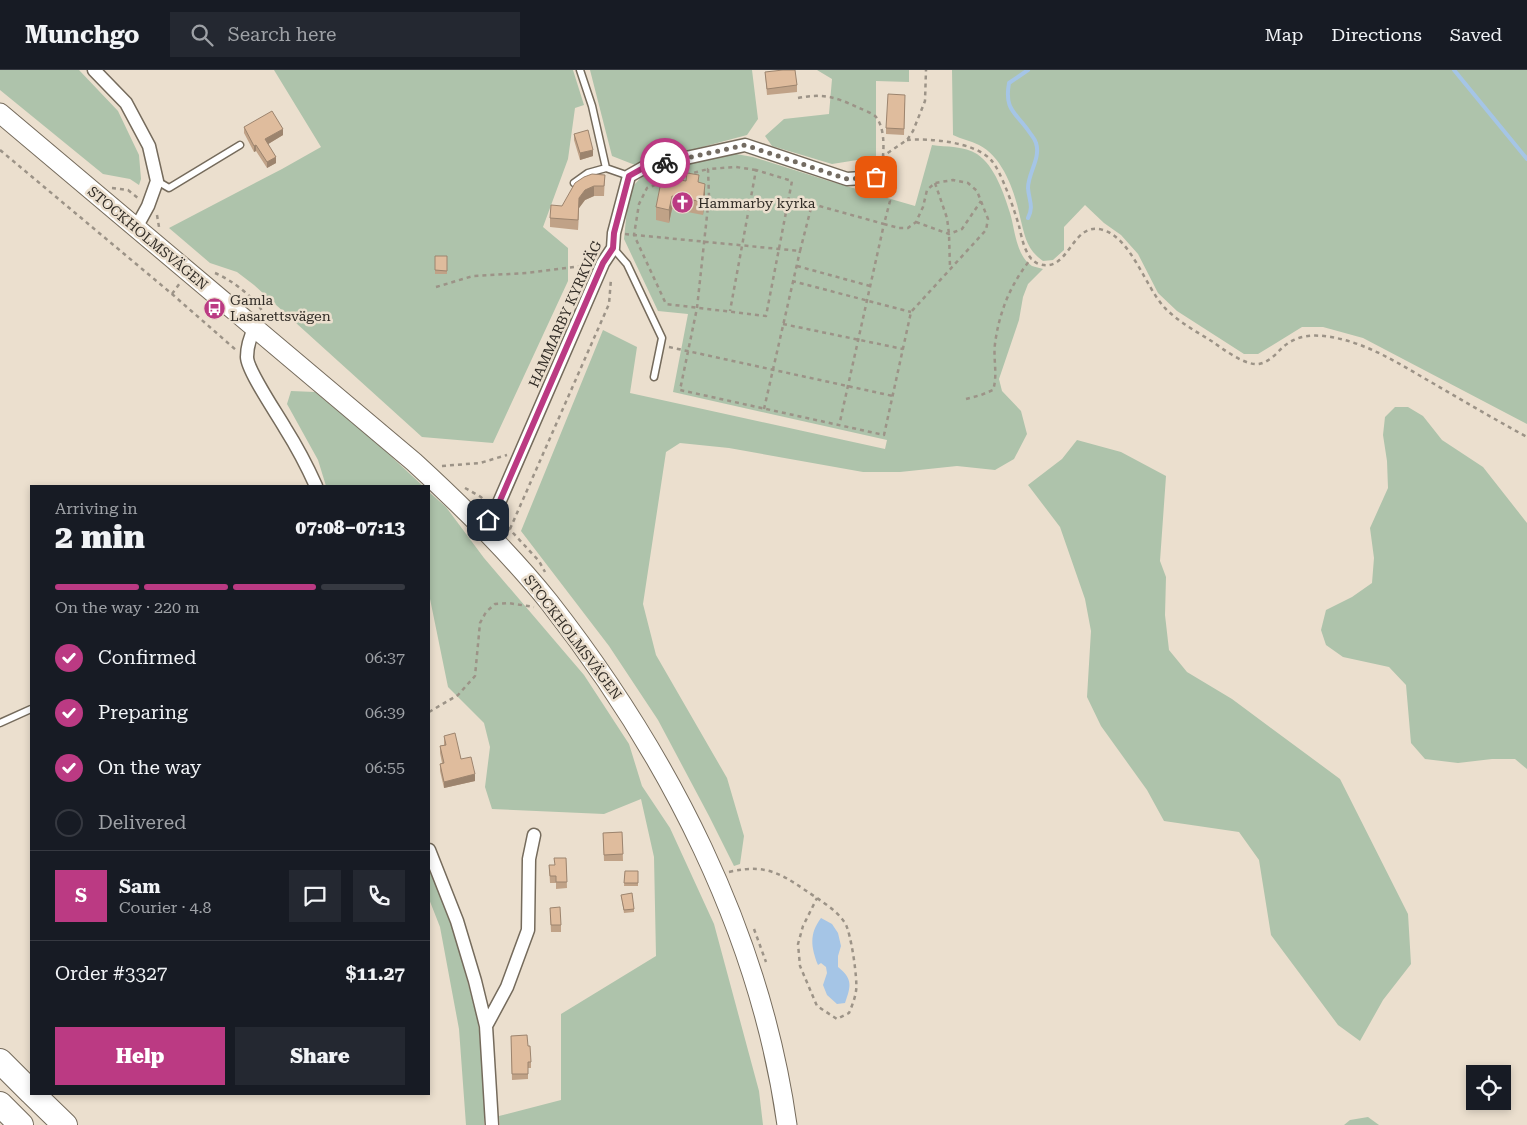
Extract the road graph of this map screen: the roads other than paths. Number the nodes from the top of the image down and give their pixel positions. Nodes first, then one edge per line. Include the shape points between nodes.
1 (94, 70) edge
2 (580, 70) edge
3 (0, 113) edge
4 (240, 145) dead end
5 (606, 168) junction
6 (629, 176) junction
7 (876, 177) road end
8 (157, 181) junction
9 (574, 183) edge
10 (136, 228) junction
11 (613, 248) junction
12 (255, 328) junction
13 (654, 378) dead end
14 (316, 485) edge
15 (482, 528) junction
16 (30, 709) edge
17 (0, 724) edge
18 (534, 835) dead end
19 (430, 853) edge
20 (486, 1026) junction
21 (0, 1061) edge
22 (30, 1091) edge
23 (34, 1095) edge
24 (0, 1104) edge
25 (21, 1125) edge
26 (65, 1125) edge
27 (492, 1125) edge
28 (787, 1125) edge

1 - 8 street via 126,103 148,146
2 - 5 lane
3 - 10 street, STOCKHOLMSVÄGEN
4 - 8 lane via 169,188
5 - 6 lane
5 - 9 lane via 588,173
6 - 7 street via 645,167 745,145 847,179
6 - 11 street, HAMMARBY KYRKVÄG
8 - 10 street
10 - 12 street, STOCKHOLMSVÄGEN
11 - 13 lane via 626,264 662,338
11 - 15 street, HAMMARBY KYRKVÄG via 603,263 495,512
12 - 14 street via 249,338 247,358 256,380
12 - 15 street, STOCKHOLMSVÄGEN via 414,462
15 - 28 street, STOCKHOLMSVÄGEN via 548,601 629,712 700,844 747,955 771,1043
16 - 17 lane
18 - 20 street via 529,858 528,930 507,987
19 - 20 street via 457,921
20 - 27 street
21 - 22 highway
23 - 26 highway
24 - 25 highway

